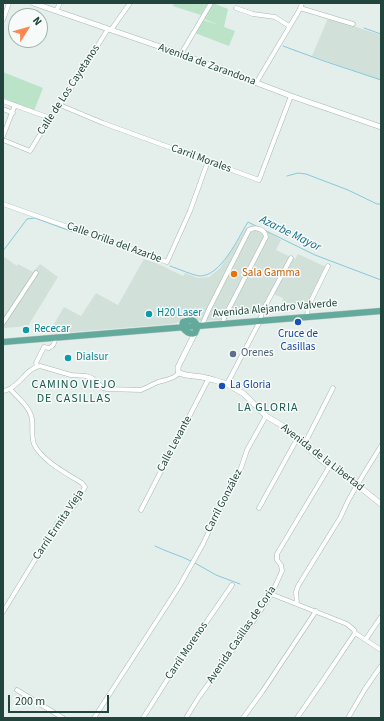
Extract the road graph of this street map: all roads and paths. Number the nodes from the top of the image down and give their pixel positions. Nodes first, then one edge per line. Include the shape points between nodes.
1 (9, 3) edge
2 (33, 3) edge
3 (60, 3) edge
4 (130, 3) edge
5 (211, 3) edge
6 (302, 3) edge
7 (236, 8) dead end
8 (300, 8) junction
9 (56, 12) junction
10 (3, 20) edge
11 (353, 24) dead end
12 (289, 26) junction
13 (110, 30) junction
14 (181, 54) junction
15 (256, 83) junction
16 (291, 96) junction
17 (3, 101) edge
18 (15, 105) junction
19 (60, 105) junction
20 (3, 109) edge
21 (13, 113) junction
22 (50, 118) junction
23 (381, 127) edge
24 (3, 136) edge
25 (3, 140) edge
26 (208, 161) junction
27 (3, 204) edge
28 (290, 258) dead end
29 (328, 266) dead end
30 (36, 274) dead end
31 (381, 311) edge
32 (307, 317) junction
33 (260, 321) junction
34 (3, 323) edge
35 (223, 324) junction
36 (200, 325) junction
37 (182, 327) junction
38 (192, 333) junction
39 (55, 338) junction
40 (41, 339) junction
41 (3, 342) edge
42 (44, 347) junction
43 (37, 366) junction
44 (179, 373) junction
45 (209, 378) junction
46 (227, 384) junction
47 (333, 388) dead end
48 (10, 389) junction
49 (3, 391) edge
50 (266, 416) junction
51 (297, 439) junction
52 (304, 444) junction
53 (381, 446) edge
54 (329, 466) junction
55 (357, 485) junction
56 (381, 504) edge
57 (259, 508) dead end
58 (141, 510) dead end
59 (232, 585) dead end
60 (271, 594) junction
61 (296, 604) junction
62 (3, 612) edge
63 (316, 612) junction
64 (381, 617) edge
65 (355, 632) junction
66 (366, 639) junction
67 (381, 650) edge
68 (381, 666) edge
69 (18, 690) dead end
70 (63, 718) edge
71 (94, 718) edge
72 (142, 718) edge
73 (186, 718) edge
74 (243, 718) edge
75 (297, 718) edge
76 (348, 718) edge

1 - 10 street
2 - 9 street, Avenida de Zarandona
3 - 9 street
4 - 13 street, Calle de Los Cayetanos
5 - 14 street
6 - 8 street
7 - 12 street via 253,14 275,17
8 - 11 street
8 - 12 street
9 - 13 street, Avenida de Zarandona
12 - 15 street
13 - 14 street, Avenida de Zarandona
13 - 19 street, Calle de Los Cayetanos
14 - 15 street, Avenida de Zarandona
15 - 16 street, Avenida de Zarandona
16 - 23 street, Avenida de Zarandona
16 - 26 street, Carril Morales via 259,180
17 - 18 street
18 - 21 street
18 - 22 street
19 - 22 street, Calle de Los Cayetanos
19 - 26 street, Carril Morales
20 - 21 street
21 - 24 street
22 - 25 street, Calle de Los Cayetanos via 30,151
26 - 27 street, Calle Orilla del Azarbe via 190,211 167,262
28 - 33 street via 262,312
29 - 32 street via 308,307
30 - 34 street
31 - 32 main road, Avenida Alejandro Valverde
32 - 33 main road, Avenida Alejandro Valverde
33 - 35 main road, Avenida Alejandro Valverde
33 - 46 street
35 - 36 main road, Avenida Alejandro Valverde
35 - 36 street via 266,237 264,232 257,228 249,230
36 - 37 main road, Avenida Alejandro Valverde
36 - 38 main road
37 - 38 main road
37 - 39 main road, Avenida Alejandro Valverde
38 - 44 street via 192,340 178,367
39 - 40 main road, Avenida Alejandro Valverde
39 - 42 street via 53,346
40 - 41 main road, Avenida Alejandro Valverde
40 - 42 street
42 - 43 street
43 - 44 street via 71,375 86,376 107,389 140,390
43 - 48 street
44 - 45 street, Avenida de la Libertad
45 - 46 street, Avenida de la Libertad
45 - 58 street, Calle Levante
46 - 50 street, Avenida de la Libertad via 244,394
47 - 52 street
48 - 49 street
48 - 62 street, Carril Ermita Vieja via 29,410 35,445 47,461 82,483 85,488 74,506 58,522
50 - 51 street, Avenida de la Libertad via 283,426
50 - 71 street, Carril González via 247,450 240,472 180,585
51 - 52 street, Avenida de la Libertad
51 - 57 street
52 - 54 street, Avenida de la Libertad
53 - 55 street
54 - 55 street, Avenida de la Libertad
54 - 60 street, Avenida Casillas de Coria via 277,554 282,571
55 - 56 street, Avenida de la Libertad
55 - 61 street via 298,586
59 - 72 street, Carril Morenos
60 - 61 street
60 - 73 street, Avenida Casillas de Coria
61 - 63 street
63 - 65 street via 347,624
63 - 74 street
64 - 66 street
65 - 66 street
65 - 75 street
66 - 67 street
68 - 76 street
69 - 70 street

